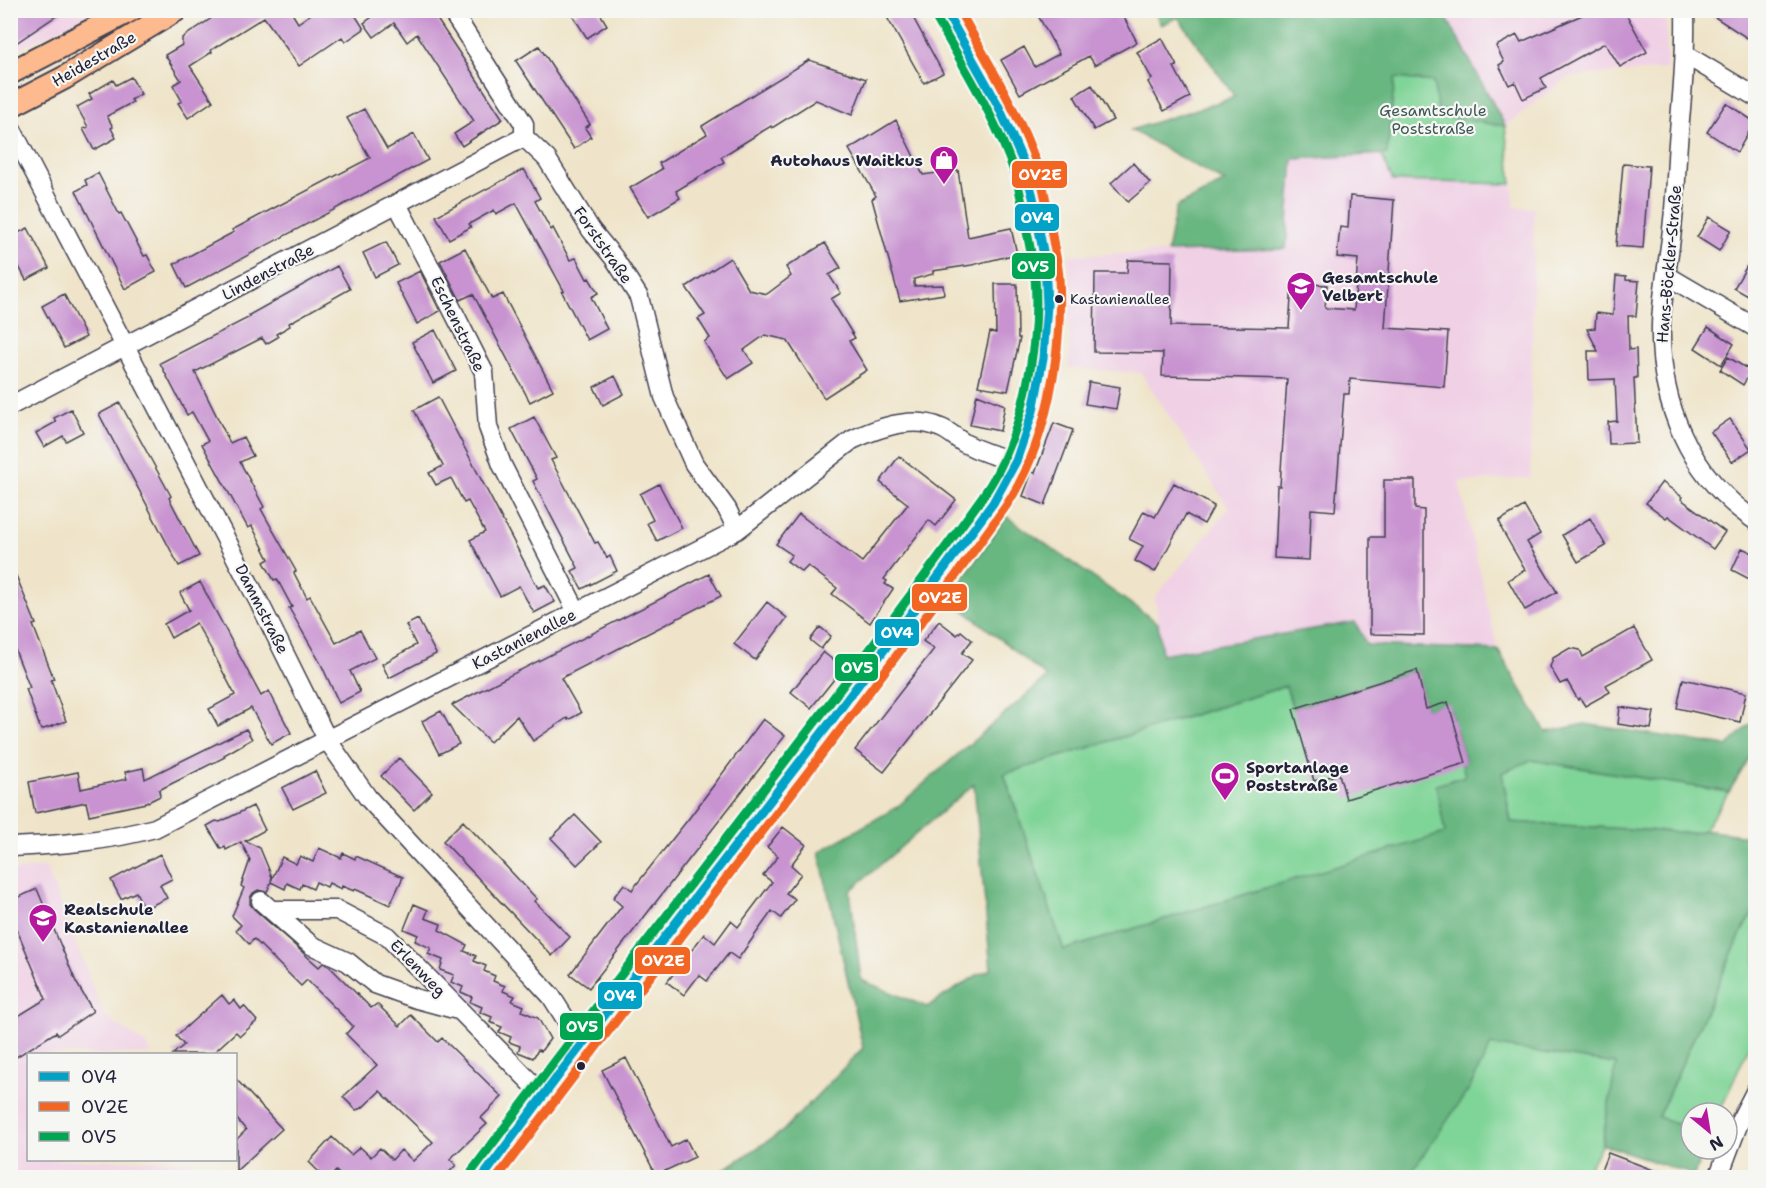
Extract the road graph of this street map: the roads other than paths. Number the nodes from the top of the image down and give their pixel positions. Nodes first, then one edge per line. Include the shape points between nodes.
1 (131, 10) edge
2 (177, 10) edge
3 (451, 10) edge
4 (945, 10) edge
5 (1685, 10) edge
6 (1686, 55) junction
7 (10, 73) edge
8 (1755, 97) edge
9 (10, 106) edge
10 (10, 126) edge
11 (524, 137) junction
12 (397, 204) junction
13 (1666, 275) junction
14 (1755, 328) edge
15 (125, 347) junction
16 (10, 406) edge
17 (1016, 461) junction
18 (1755, 521) edge
19 (737, 530) junction
20 (577, 612) junction
21 (328, 741) junction
22 (10, 847) edge
23 (459, 1010) junction
24 (582, 1046) junction
25 (1755, 1090) edge
26 (543, 1096) junction
27 (482, 1178) edge
28 (1718, 1178) edge

1 - 7 main road, Heidestraße
2 - 9 main road, Heidestraße
3 - 11 street, Forststraße via 524,124
4 - 17 street via 1025,166 1047,278 1047,320 1034,406
5 - 6 street, Hans-Böckler-Straße
6 - 8 street
6 - 13 street, Hans-Böckler-Straße
10 - 15 street, Dammstraße
11 - 12 street, Lindenstraße
11 - 19 street, Forststraße via 547,159 639,297 664,397 694,464 727,509
12 - 15 street, Lindenstraße
12 - 20 street, Eschenstraße via 484,372 488,427 502,465
13 - 14 street
13 - 18 street, Hans-Böckler-Straße via 1662,370 1674,416 1693,458 1710,481
15 - 16 street, Lindenstraße
15 - 21 street, Dammstraße
17 - 19 street, Kastanienallee via 991,456 940,427 916,423 871,431 852,440
17 - 24 street via 980,521
19 - 20 street, Kastanienallee
20 - 21 street, Kastanienallee
21 - 22 street, Kastanienallee via 155,828 93,841
21 - 24 street, Dammstraße via 368,798 552,996
23 - 23 street, Erlenweg via 387,936 337,910 266,905 311,945 348,962 375,984
23 - 26 street, Erlenweg
24 - 26 street
25 - 28 street
26 - 27 street

